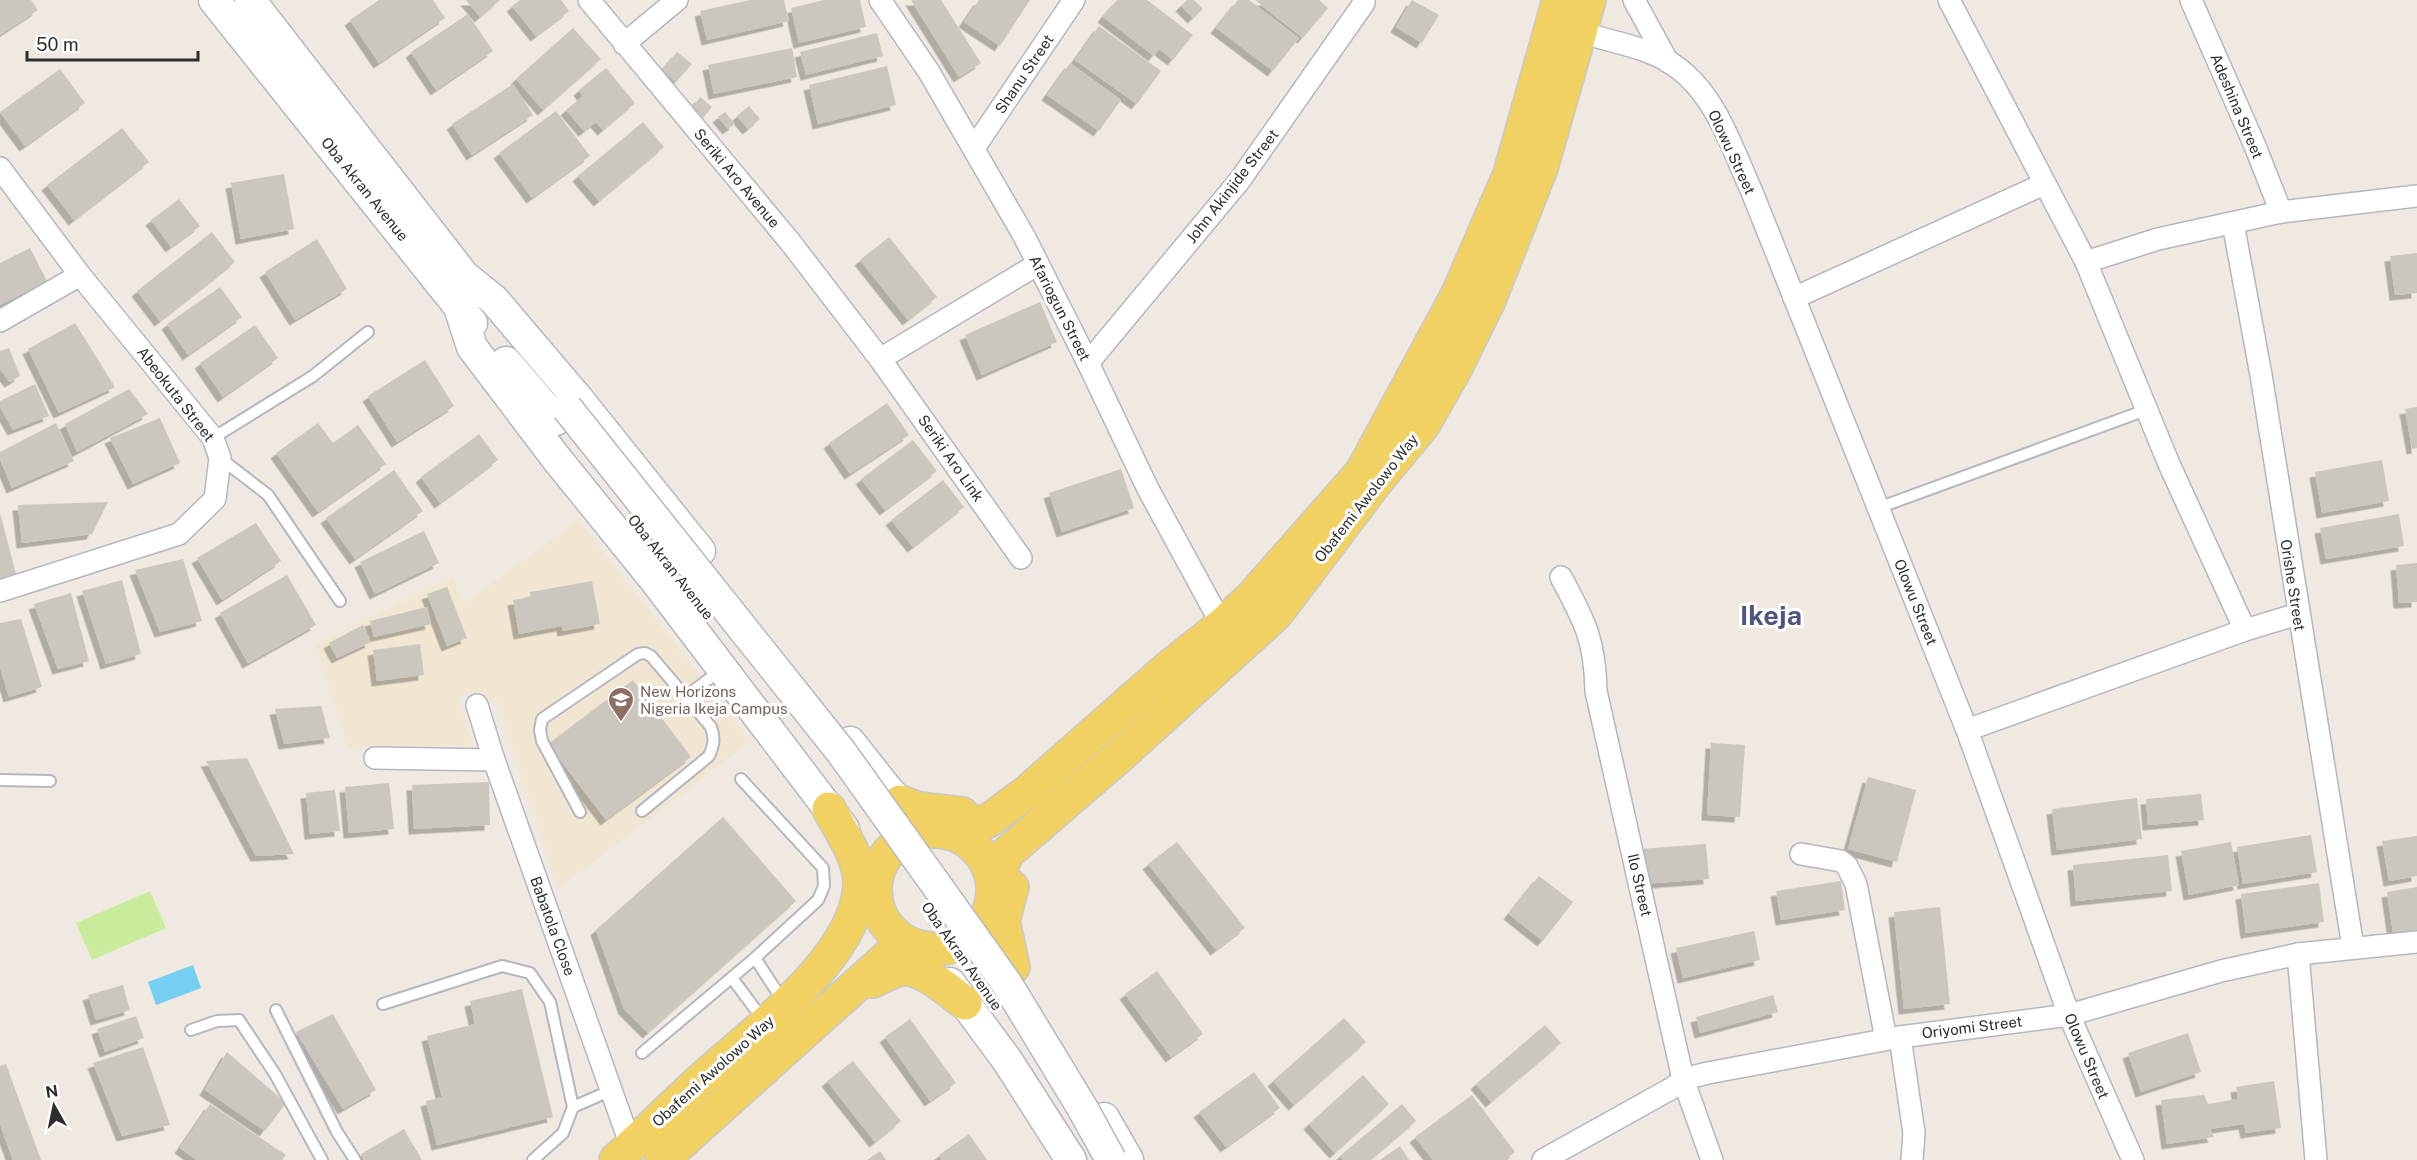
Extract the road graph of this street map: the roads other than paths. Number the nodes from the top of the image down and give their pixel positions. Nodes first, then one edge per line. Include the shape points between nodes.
1 (214, 0) edge
2 (250, 0) edge
3 (589, 0) edge
4 (677, 0) edge
5 (880, 0) edge
6 (1074, 0) edge
7 (1364, 0) edge
8 (1559, 0) edge
9 (1589, 0) edge
10 (1634, 0) edge
11 (1949, 0) edge
12 (2191, 0) edge
13 (1581, 32) junction
14 (624, 44) junction
15 (1668, 62) junction
16 (974, 148) junction
17 (0, 168) edge
18 (2044, 184) junction
19 (2417, 196) edge
20 (2281, 212) junction
21 (2233, 223) junction
22 (2086, 262) junction
23 (1038, 264) junction
24 (80, 275) junction
25 (463, 275) junction
26 (1794, 298) junction
27 (460, 310) junction
28 (0, 321) edge
29 (368, 332) dead end
30 (880, 359) junction
31 (1088, 363) junction
32 (2146, 410) junction
33 (562, 414) junction
34 (213, 438) junction
35 (220, 458) junction
36 (1368, 478) junction
37 (1878, 508) junction
38 (1021, 558) dead end
39 (1561, 577) dead end
40 (0, 591) edge
41 (340, 601) dead end
42 (2298, 614) junction
43 (1222, 626) junction
44 (2245, 630) junction
45 (781, 653) junction
46 (730, 678) junction
47 (685, 697) junction
48 (477, 705) dead end
49 (1967, 730) junction
50 (375, 758) dead end
51 (494, 760) junction
52 (741, 779) dead end
53 (0, 780) edge
54 (50, 781) dead end
55 (900, 802) junction
56 (1008, 807) junction
57 (829, 809) junction
58 (642, 811) dead end
59 (580, 812) dead end
60 (1038, 825) junction
61 (932, 831) junction
62 (1801, 854) dead end
63 (875, 880) junction
64 (993, 895) junction
65 (2417, 942) edge
66 (915, 946) junction
67 (2353, 947) junction
68 (2298, 954) junction
69 (755, 958) junction
70 (1013, 967) junction
71 (732, 978) junction
72 (809, 981) junction
73 (965, 1003) junction
74 (383, 1004) dead end
75 (834, 1006) junction
76 (276, 1010) dead end
77 (776, 1015) junction
78 (2069, 1015) junction
79 (191, 1029) dead end
80 (1893, 1038) junction
81 (642, 1053) dead end
82 (1683, 1079) junction
83 (612, 1090) junction
84 (573, 1107) junction
85 (624, 1153) edge
86 (1119, 1155) edge
87 (322, 1160) edge
88 (355, 1160) edge
89 (533, 1160) edge
90 (662, 1160) edge
91 (1072, 1160) edge
92 (1092, 1160) edge
93 (1543, 1160) edge
94 (1712, 1160) edge
95 (1912, 1160) edge
96 (2133, 1160) edge
97 (2316, 1160) edge

1 - 27 main road, Oba Akran Avenue
2 - 25 main road, Oba Akran Avenue
3 - 14 street, Seriki Aro Avenue
4 - 14 street
5 - 16 street, Afariogun Street
6 - 16 street, Shanu Street
7 - 31 street, John Akinjide Street via 1240,180
8 - 36 main road, Obafemi Awolowo Way via 1510,174 1458,294
9 - 13 main road, Obafemi Awolowo Way
10 - 15 street, Olowu Street
11 - 18 street
12 - 20 street, Adeshina Street
13 - 15 street, Olowu Street
13 - 36 main road, Obafemi Awolowo Way via 1541,168 1489,300 1423,425
14 - 30 street, Seriki Aro Avenue via 791,243
15 - 26 street, Olowu Street via 1694,81 1718,115
16 - 23 street, Afariogun Street
17 - 24 street, Abeokuta Street
18 - 22 street
18 - 26 street
19 - 20 street
20 - 21 street
21 - 22 street via 2158,239
21 - 42 street, Orishe Street
22 - 32 street
23 - 30 street
23 - 31 street, Afariogun Street
24 - 28 street
24 - 34 street, Abeokuta Street
25 - 33 main road, Oba Akran Avenue
25 - 45 main road via 494,300 571,391
26 - 37 street, Olowu Street
27 - 33 main road, Oba Akran Avenue
27 - 46 main road via 471,347
29 - 34 lane via 313,376
30 - 38 street, Seriki Aro Link
31 - 43 street, Afariogun Street via 1148,489
32 - 37 lane
32 - 44 street
33 - 86 main road, Oba Akran Avenue, bridge via 842,753 1007,984 1083,1108
33 - 92 main road, Oba Akran Avenue via 843,790 988,992 1070,1118
34 - 35 street, Abeokuta Street
35 - 40 street, Abeokuta Street via 215,499 179,534
35 - 41 lane via 268,495
36 - 43 main road, Obafemi Awolowo Way
36 - 60 main road, Obafemi Awolowo Way via 1276,614
37 - 49 street, Olowu Street
39 - 82 street, Ilo Street via 1589,632 1596,662 1596,691
42 - 44 street
42 - 67 street, Orishe Street
43 - 56 main road, Obafemi Awolowo Way
44 - 49 street
45 - 46 main road via 785,673 774,686 756,693
45 - 55 main road
46 - 47 lane
46 - 57 main road
47 - 58 lane via 711,727 714,746 709,756
47 - 59 lane via 651,656 638,654 542,719 542,741
48 - 51 street, Babatola Close
49 - 78 street, Olowu Street
50 - 51 street
51 - 83 street, Babatola Close
52 - 69 lane via 823,868 824,886 818,900
53 - 54 lane
55 - 56 main road via 957,815
55 - 61 main road
56 - 61 main road, Obafemi Awolowo Way via 988,821
57 - 63 main road via 873,868
57 - 72 main road via 855,856 860,883 856,910 846,933
60 - 64 main road, Obafemi Awolowo Way via 1006,854
60 - 70 main road via 1018,864 1003,921
61 - 63 main road, Obafemi Awolowo Way via 904,838 890,849
61 - 64 main road via 957,835 973,845 992,876
62 - 80 street via 1841,861 1847,866 1856,884
63 - 66 main road via 874,897 883,920 900,939
63 - 72 main road, Obafemi Awolowo Way via 868,926
64 - 66 main road, Obafemi Awolowo Way via 989,912 967,939 950,947
64 - 70 main road via 993,934
65 - 67 street, Oriyomi Street
66 - 73 main road
66 - 75 main road via 891,954
67 - 68 street, Oriyomi Street
68 - 78 street, Oriyomi Street via 2221,971
68 - 97 street
69 - 71 lane
69 - 77 lane
70 - 86 main road via 1064,1049
71 - 77 lane
71 - 81 lane
72 - 77 main road, Obafemi Awolowo Way
73 - 75 main road via 930,978 907,968 888,973
73 - 91 main road
74 - 84 lane via 502,966 530,973 550,1002
75 - 90 main road
76 - 88 lane
77 - 85 main road, Obafemi Awolowo Way
78 - 80 street, Oriyomi Street
78 - 96 street, Olowu Street
79 - 87 lane via 217,1021 239,1020 275,1074
80 - 82 street, Oriyomi Street
80 - 95 street via 1914,1133
82 - 93 street, Oriyomi Street
82 - 94 street, Ilo Street
83 - 84 lane
83 - 85 street, Babatola Close
84 - 89 lane via 563,1133
86 - 91 main road via 1102,1131 1093,1131 1075,1144

